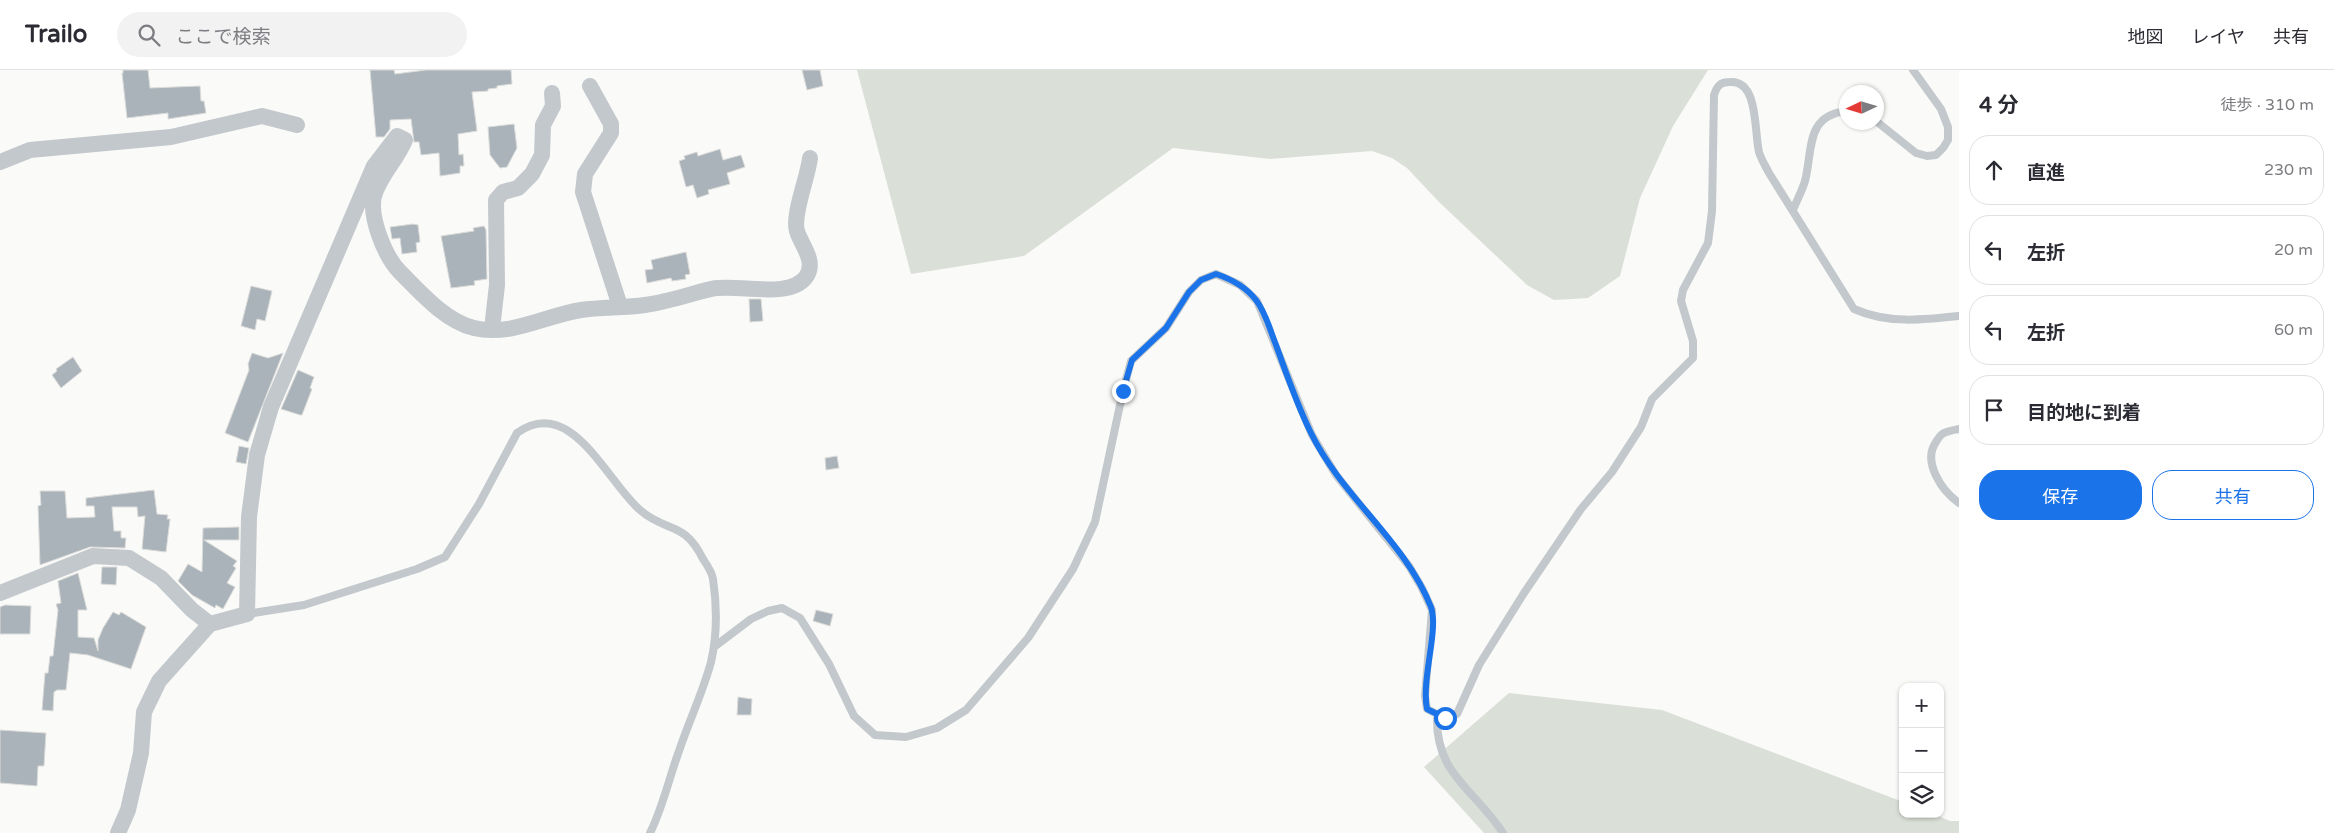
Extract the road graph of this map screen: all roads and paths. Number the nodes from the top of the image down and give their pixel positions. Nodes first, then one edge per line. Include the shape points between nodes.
1 (1913, 70) edge
2 (590, 86) dead end
3 (552, 93) dead end
4 (1839, 112) edge
5 (297, 125) dead end
6 (1884, 128) edge
7 (810, 158) dead end
8 (0, 162) edge
9 (1793, 210) junction
10 (620, 306) junction
11 (1959, 316) edge
12 (492, 329) junction
13 (1959, 428) edge
14 (1959, 504) edge
15 (0, 593) edge
16 (247, 614) junction
17 (210, 624) junction
18 (714, 647) junction
19 (1437, 715) junction
20 (118, 833) edge
21 (650, 833) edge
22 (1503, 833) edge

1 - 6 lane via 1941,109 1948,127 1948,140 1936,155 1927,156 1916,153
2 - 10 street via 611,124 611,133 585,174 584,192
3 - 12 street via 553,106 544,125 542,154 532,174 518,188 503,192 496,200 497,285
4 - 9 lane via 1823,119 1815,130 1808,151 1805,180
5 - 8 street via 262,116 171,137 30,150
7 - 10 street via 796,214 796,230 808,253 810,267 806,277 784,289 714,288 645,305
9 - 11 lane via 1854,309 1869,316 1912,321
9 - 19 lane via 1760,154 1747,88 1738,81 1722,82 1714,95 1712,211 1708,243 1683,290 1681,301 1693,341 1693,358 1652,399 1641,427 1612,472 1577,516 1479,665 1457,714 1445,718
10 - 12 street via 580,310 531,324
12 - 16 street via 474,328 452,318 423,296 393,265 372,212 379,181 405,140 397,136 374,166 271,407 257,455 249,517
13 - 14 lane via 1942,434 1930,456 1942,486
15 - 17 street via 93,556 129,558 161,578
16 - 17 street
16 - 18 lane via 304,606 444,557 479,504 517,433 527,426 548,423 583,442 639,509 655,520 680,529 696,543 713,577
17 - 20 street via 159,681 144,712 141,753 128,810
18 - 19 lane via 750,619 782,608 800,618 829,664 854,716 875,735 914,735 938,728 966,710 1028,638 1077,561 1095,522 1132,360 1166,328 1189,292 1201,280 1216,274 1240,284 1257,301 1312,435 1336,475 1422,588 1432,610 1424,696 1427,709
18 - 21 lane
19 - 22 lane via 1437,740 1445,761

